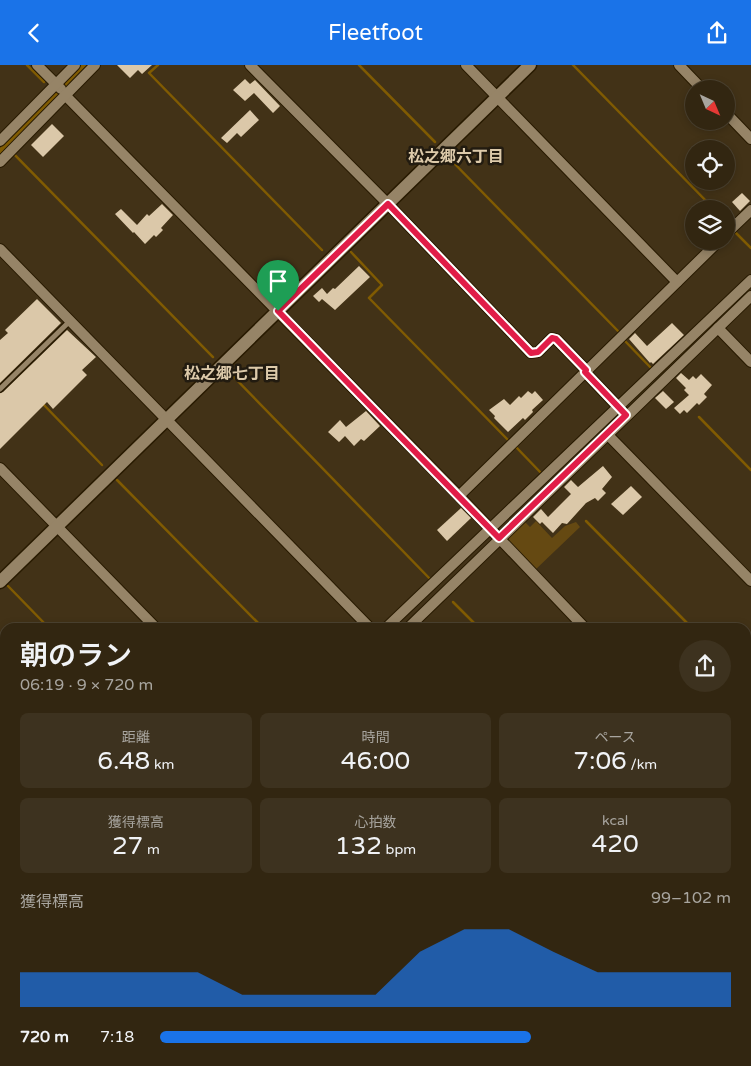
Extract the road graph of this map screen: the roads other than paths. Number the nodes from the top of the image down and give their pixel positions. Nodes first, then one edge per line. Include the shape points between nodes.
1 (37, 65) edge
2 (76, 65) edge
3 (95, 65) edge
4 (250, 65) edge
5 (466, 65) edge
6 (530, 65) edge
7 (679, 65) edge
8 (693, 80) edge
9 (56, 84) junction
10 (65, 95) junction
11 (498, 97) junction
12 (735, 122) edge
13 (751, 139) edge
14 (0, 141) edge
15 (0, 162) edge
16 (388, 204) junction
17 (751, 209) edge
18 (735, 225) edge
19 (0, 249) edge
20 (710, 250) edge
21 (751, 280) edge
22 (677, 282) junction
23 (751, 296) edge
24 (278, 311) junction
25 (70, 321) junction
26 (718, 328) junction
27 (751, 362) edge
28 (585, 371) junction
29 (0, 389) edge
30 (623, 411) junction
31 (166, 419) junction
32 (607, 434) junction
33 (0, 468) edge
34 (459, 496) junction
35 (57, 526) junction
36 (490, 529) junction
37 (499, 538) junction
38 (751, 581) edge
39 (0, 582) edge
40 (152, 623) edge
41 (365, 623) edge
42 (390, 623) edge
43 (412, 623) edge
44 (580, 623) edge

1 - 9 street
2 - 9 street
3 - 10 street
4 - 16 street
5 - 11 street
6 - 11 street
7 - 8 street
9 - 10 street
9 - 14 street
10 - 15 street
10 - 24 street
11 - 16 street
11 - 22 street
12 - 13 street
16 - 24 street
16 - 28 street via 531,353 538,352 552,338 556,339
17 - 18 street
19 - 25 street
20 - 22 street
21 - 30 street
22 - 28 street
23 - 26 street
24 - 31 street
24 - 34 street
25 - 29 lane
25 - 31 street
26 - 27 street
26 - 30 street
28 - 30 street
28 - 34 street
30 - 32 street
30 - 36 street
31 - 35 street
31 - 41 street
32 - 37 street
32 - 38 street
33 - 35 street
34 - 36 street
35 - 39 street
35 - 40 street
36 - 37 street
36 - 42 street
37 - 43 street
37 - 44 street

